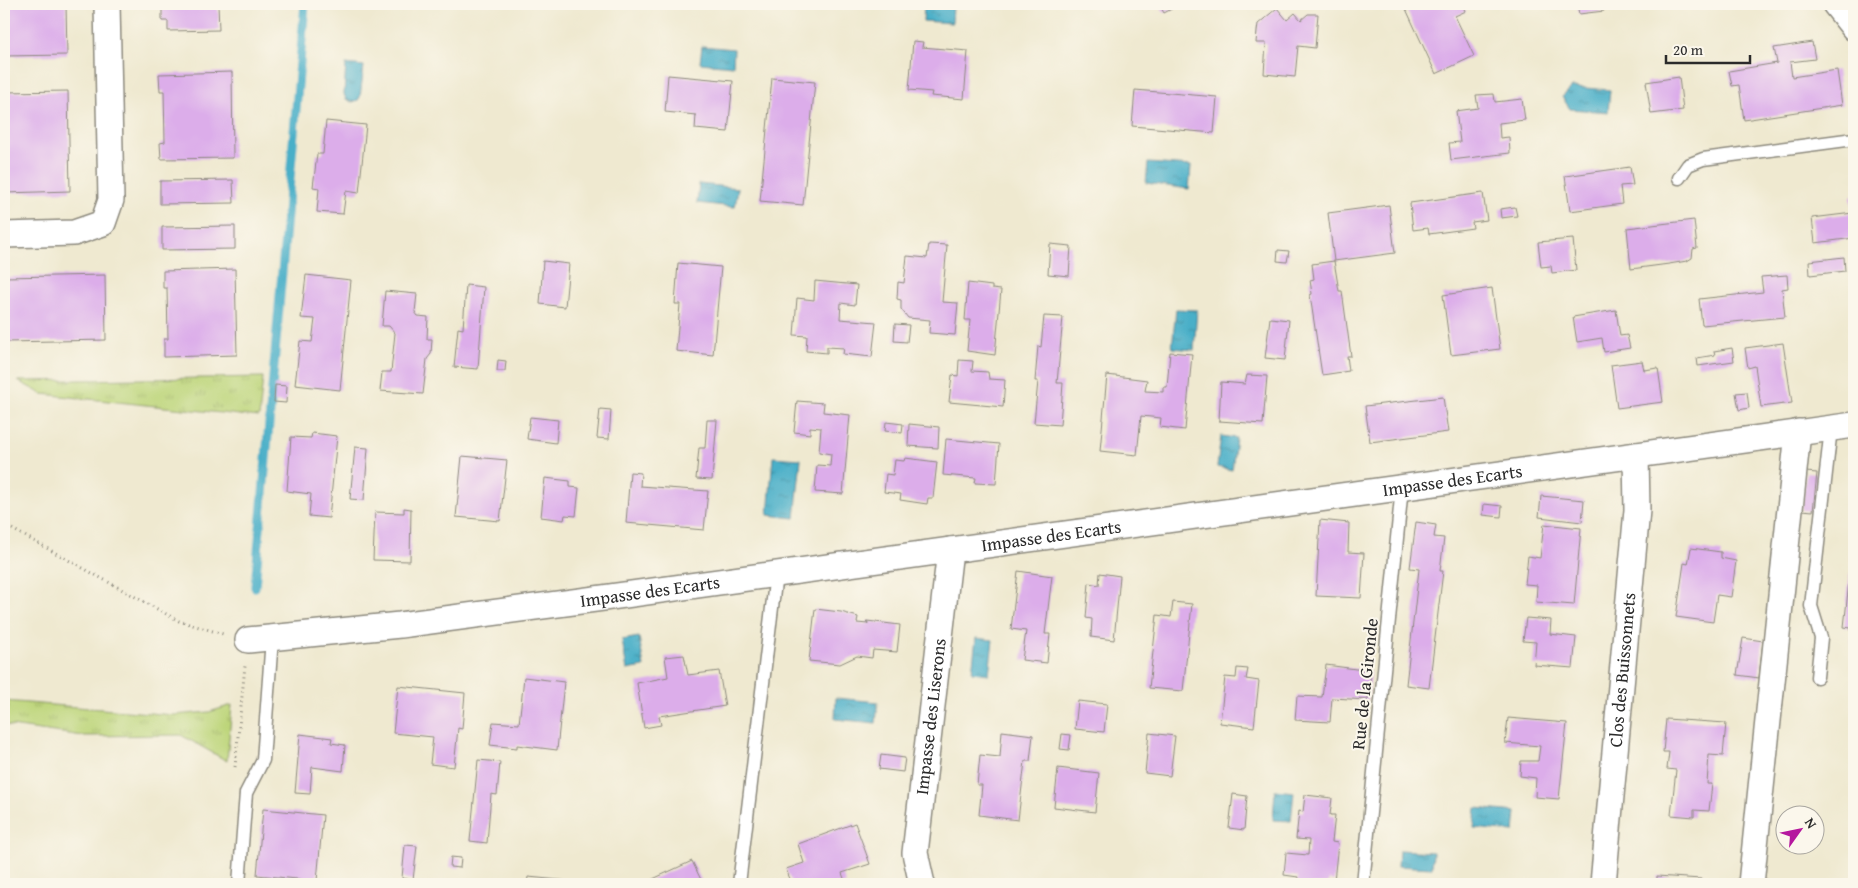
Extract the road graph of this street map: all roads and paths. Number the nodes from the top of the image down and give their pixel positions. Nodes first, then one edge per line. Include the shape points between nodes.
1 (107, 4) edge
2 (1836, 4) edge
3 (1854, 28) edge
4 (1854, 139) edge
5 (1679, 178) dead end
6 (4, 235) edge
7 (1843, 426) edge
8 (1798, 432) junction
9 (1636, 455) junction
10 (1402, 487) junction
11 (4, 523) edge
12 (950, 550) junction
13 (776, 574) junction
14 (272, 638) junction
15 (248, 640) junction
16 (1816, 677) dead end
17 (235, 770) dead end
18 (239, 884) edge
19 (739, 884) edge
20 (922, 884) edge
21 (1363, 884) edge
22 (1603, 884) edge
23 (1751, 884) edge

1 - 6 street via 111,200 103,224 74,233
2 - 3 street
4 - 5 lane via 1703,158 1688,165
7 - 8 street, Impasse des Ecarts
7 - 16 lane via 1810,606 1821,638
8 - 9 street, Impasse des Ecarts
8 - 23 street
9 - 10 street, Impasse des Ecarts
9 - 22 street, Clos des Buissonnets via 1637,510
10 - 12 street, Impasse des Ecarts
10 - 21 lane, Rue de la Gironde
11 - 15 path via 178,621
12 - 13 street, Impasse des Ecarts
12 - 20 street, Impasse des Liserons via 915,853
13 - 14 street, Impasse des Ecarts via 400,625
13 - 19 lane
14 - 15 street, Impasse des Ecarts
14 - 18 lane via 263,760 246,793
15 - 17 path

